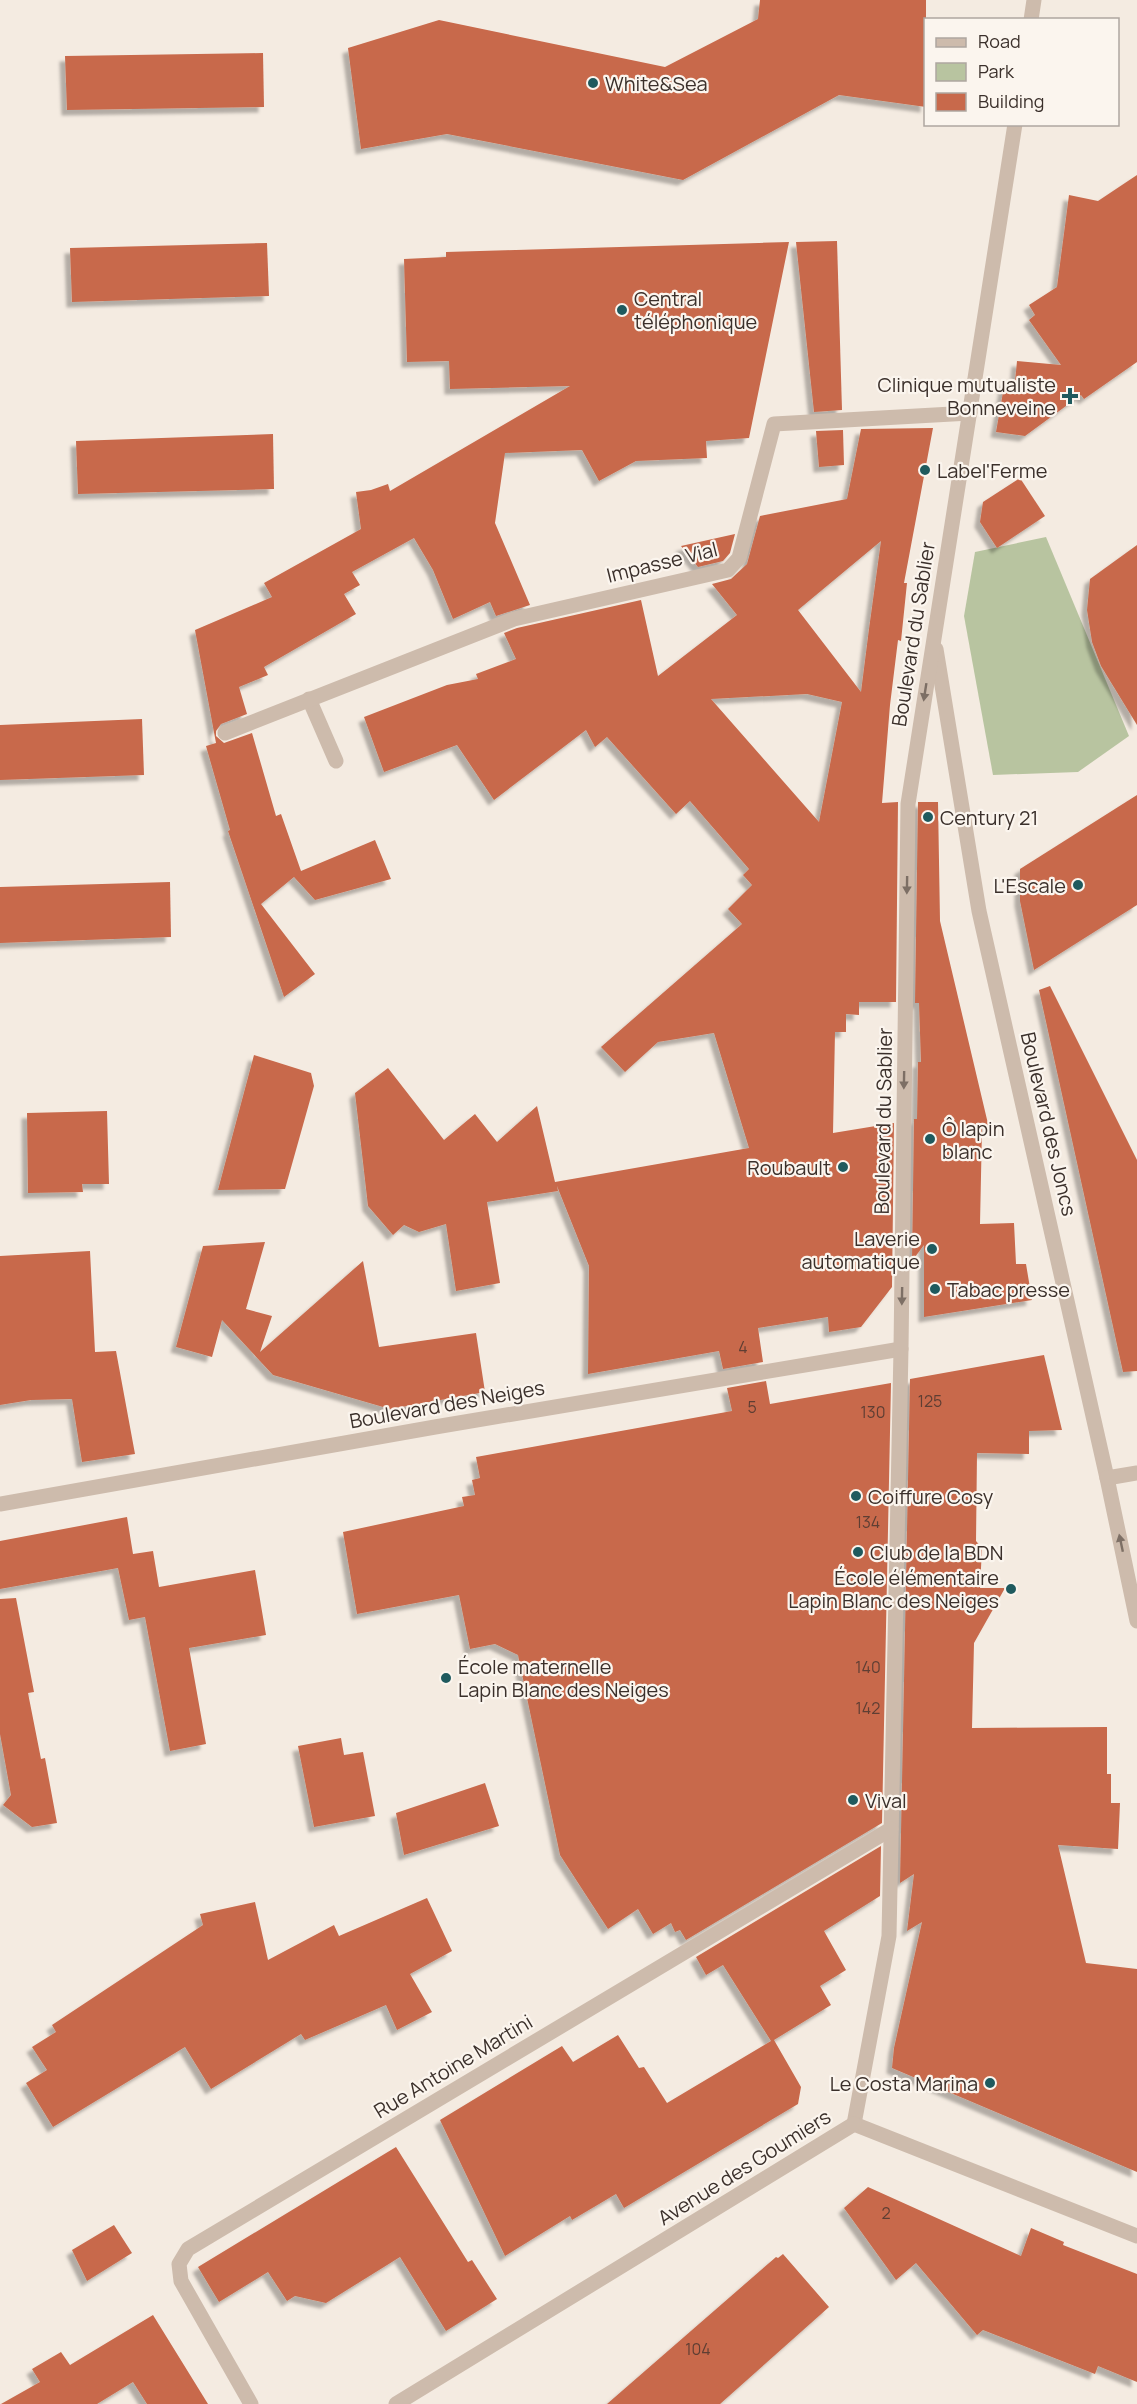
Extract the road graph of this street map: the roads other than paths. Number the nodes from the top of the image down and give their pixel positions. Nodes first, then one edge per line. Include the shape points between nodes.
1 (1034, 0) edge
2 (1031, 18) edge
3 (1015, 126) edge
4 (970, 413) junction
5 (934, 634) junction
6 (309, 699) junction
7 (225, 733) dead end
8 (336, 761) dead end
9 (901, 1349) junction
10 (1137, 1473) edge
11 (1107, 1478) junction
12 (0, 1504) edge
13 (1137, 1621) edge
14 (891, 1829) junction
15 (854, 2124) junction
16 (1137, 2236) edge
17 (251, 2404) edge
18 (396, 2404) edge

1 - 2 street
3 - 4 street, Boulevard du Sablier
4 - 5 street, Boulevard du Sablier
4 - 6 street, Impasse Vial via 774,424 739,558 728,570 514,619
5 -> 9 street, Boulevard du Sablier via 908,804
5 - 11 street, Boulevard des Joncs via 979,911
6 - 7 street, Impasse Vial
6 - 8 street
9 - 12 street, Boulevard des Neiges via 435,1426
9 - 14 street, Boulevard du Sablier
10 - 11 street
13 -> 11 street, Boulevard des Joncs
14 - 15 street, Boulevard du Sablier via 889,1935
14 - 17 street, Rue Antoine Martini via 188,2249 179,2264 181,2281
15 - 16 street, Avenue des Goumiers
15 - 18 street, Avenue des Goumiers

